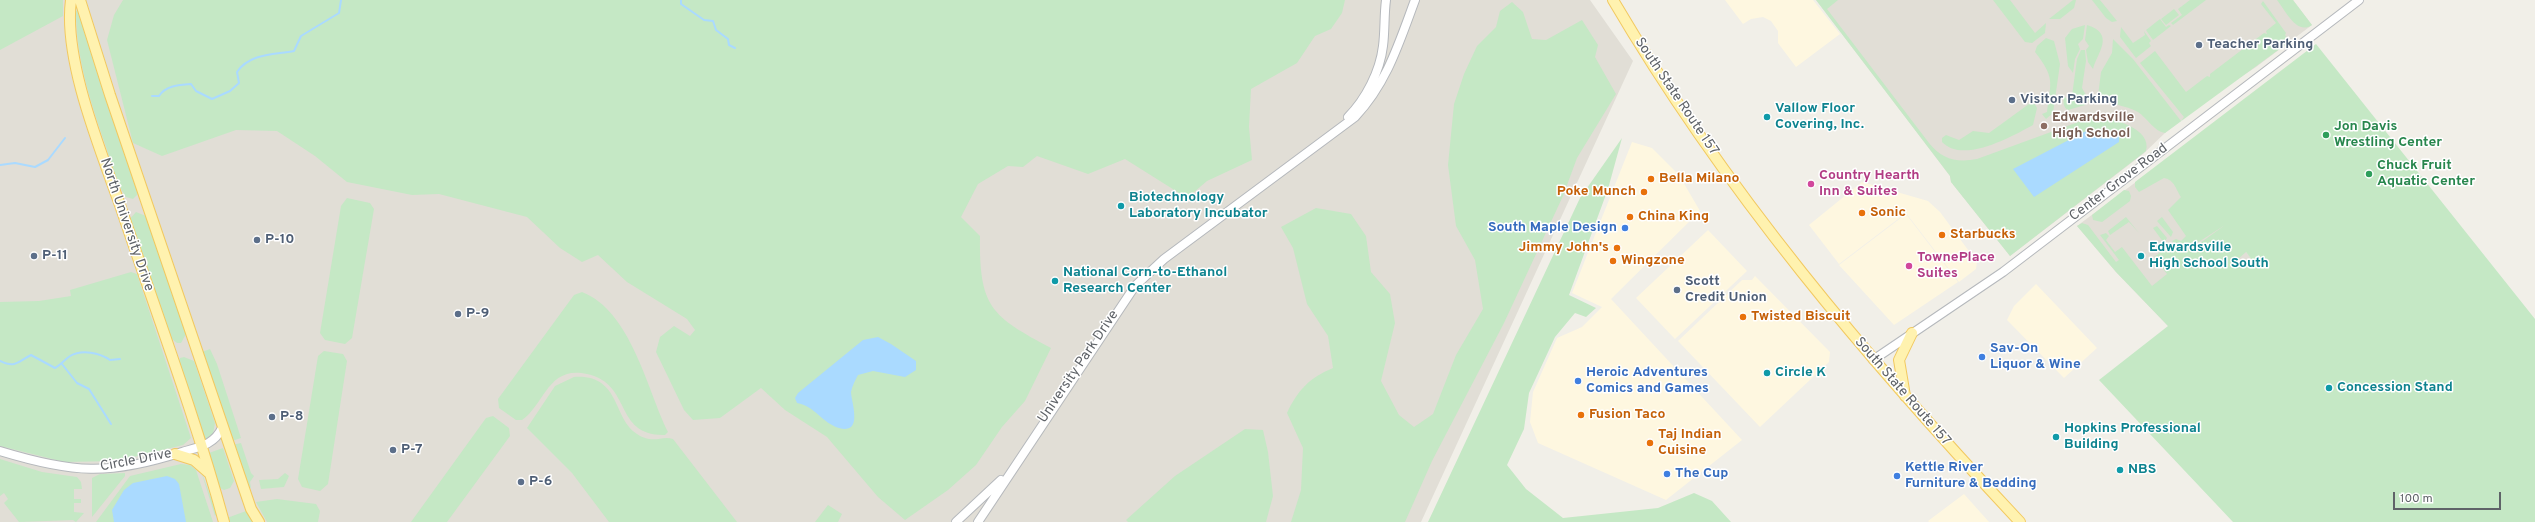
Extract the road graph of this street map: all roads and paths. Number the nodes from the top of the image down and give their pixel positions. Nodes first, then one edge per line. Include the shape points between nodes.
1 (71, 0) edge
2 (80, 0) edge
3 (1386, 0) edge
4 (1415, 0) edge
5 (1613, 0) edge
6 (2359, 0) edge
7 (1325, 140) junction
8 (1912, 333) junction
9 (1873, 360) junction
10 (1905, 396) junction
11 (222, 428) junction
12 (201, 446) junction
13 (0, 451) edge
14 (175, 454) junction
15 (1012, 470) junction
16 (210, 473) junction
17 (224, 522) edge
18 (259, 522) edge
19 (956, 522) edge
20 (978, 522) edge
21 (2020, 522) edge

1 - 12 main road, North University Drive via 74,52 89,116
2 - 11 main road, North University Drive
3 - 7 street, University Park Drive via 1383,47 1371,84 1352,113
4 - 7 street, University Park Drive via 1389,70 1375,94 1355,117
5 - 9 main road, South State Route 157 via 1658,72 1740,190 1801,274
6 - 8 street, Center Grove Road via 2007,269
7 - 15 street, University Park Drive via 1164,259 1139,281 1126,296
8 - 9 street, Center Grove Road
8 - 10 main road via 1899,360
9 - 10 main road, South State Route 157
10 - 21 main road, South State Route 157
11 - 12 street, Circle Drive via 218,437 211,443
11 - 18 main road, North University Drive via 251,509
12 - 14 street, Circle Drive
12 - 16 main road, North University Drive
13 - 14 street, Circle Drive via 52,466 88,470 142,463
14 - 16 main road via 194,460
15 - 19 street, University Park Drive
15 - 20 street, University Park Drive
16 - 17 main road, North University Drive

